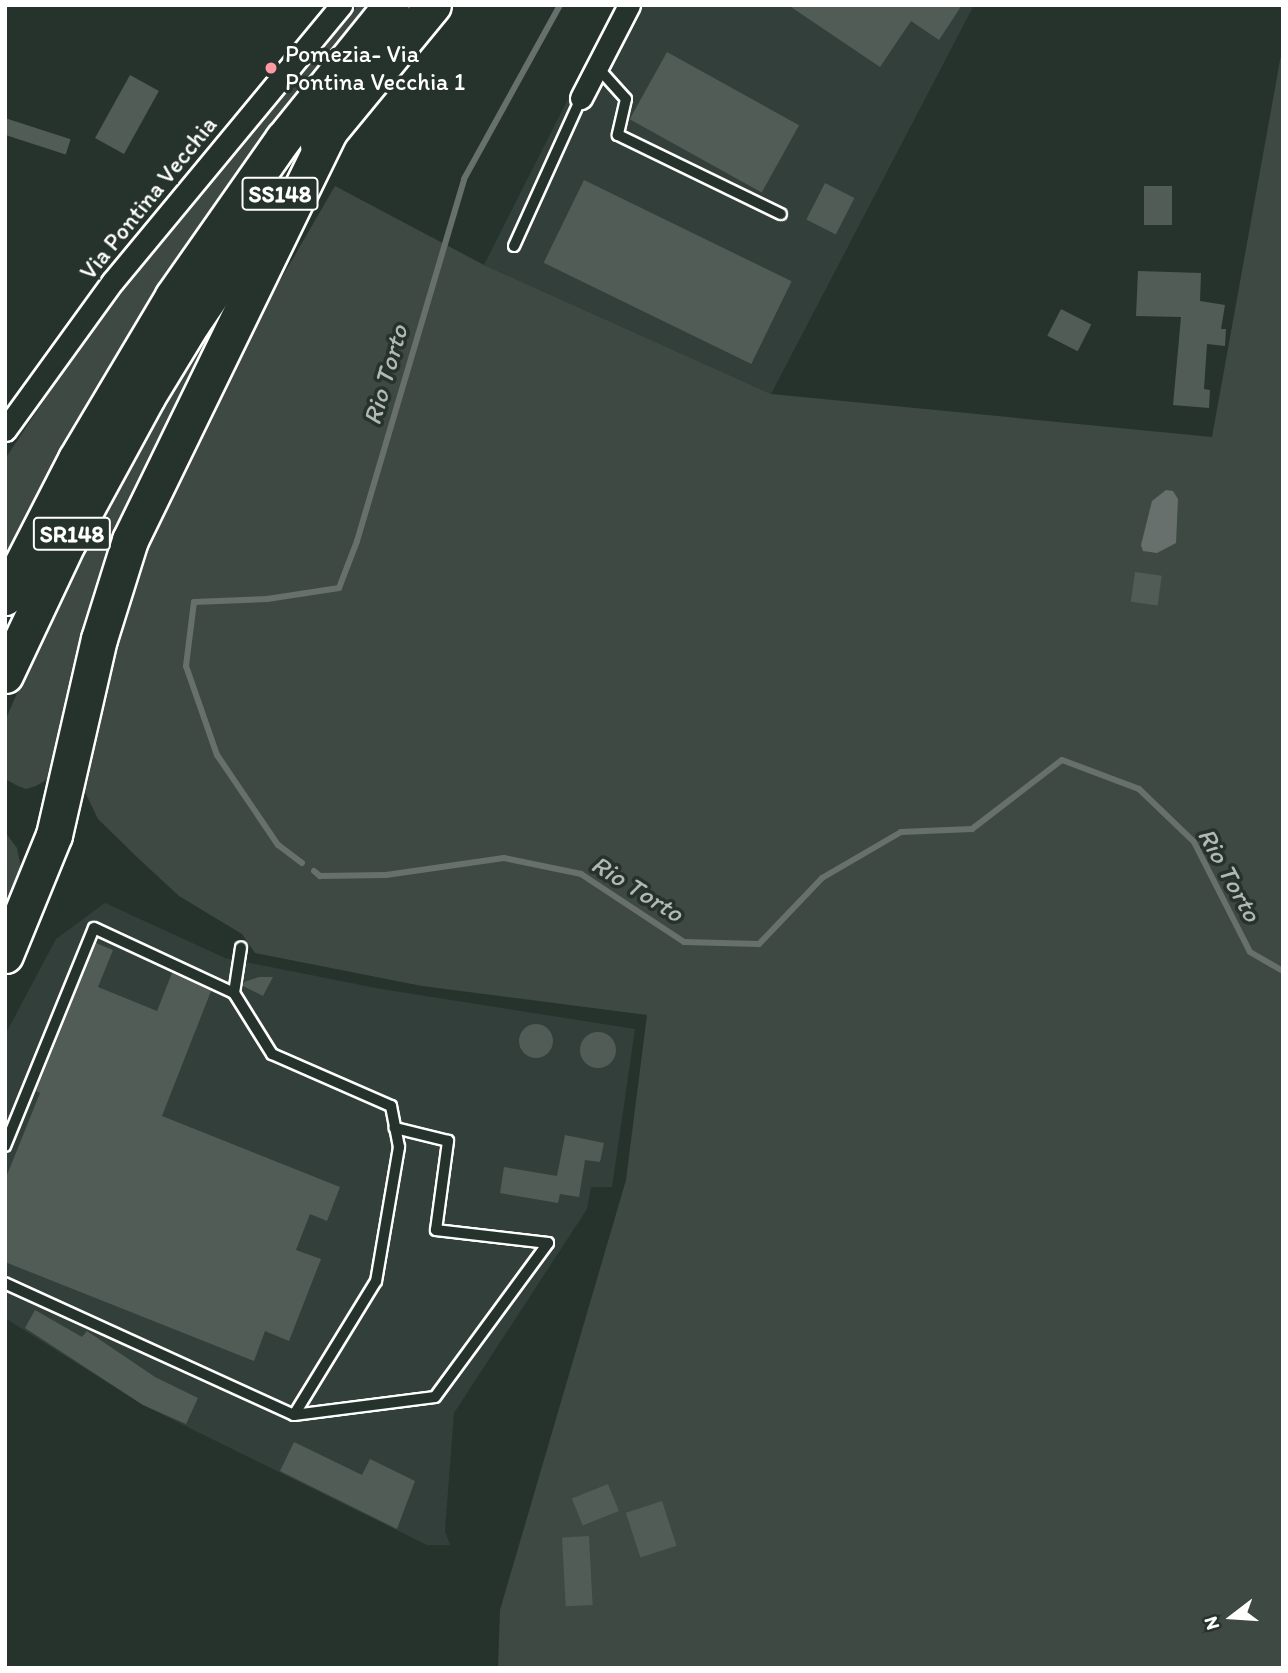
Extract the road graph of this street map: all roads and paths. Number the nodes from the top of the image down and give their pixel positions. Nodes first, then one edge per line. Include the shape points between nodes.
1 (341, 5) edge
2 (391, 5) edge
3 (433, 5) edge
4 (629, 5) edge
5 (599, 69) junction
6 (581, 98) joint
7 (332, 126) junction
8 (782, 214) dead end
9 (514, 246) dead end
10 (131, 392) junction
11 (5, 430) edge
12 (5, 597) edge
13 (5, 675) edge
14 (241, 948) dead end
15 (5, 955) edge
16 (234, 993) junction
17 (395, 1128) junction
18 (5, 1146) edge
19 (5, 1283) edge
20 (294, 1415) junction

1 - 11 street, Via Pontina Vecchia via 113,281
2 - 10 highway, SS148 via 283,139 173,296
3 - 7 highway, SS148
4 - 5 street
5 - 6 street
5 - 8 lane via 626,99 618,135
6 - 9 lane
7 - 10 highway, SS148
7 - 15 highway via 130,540 101,629 54,835
10 - 12 highway, SR148
10 - 13 highway, SR148
14 - 16 lane
16 - 17 lane via 272,1054 391,1106
16 - 18 lane via 94,928
17 - 20 lane via 399,1147 376,1281
17 - 20 lane via 448,1141 436,1230 548,1243 435,1397
19 - 20 lane

